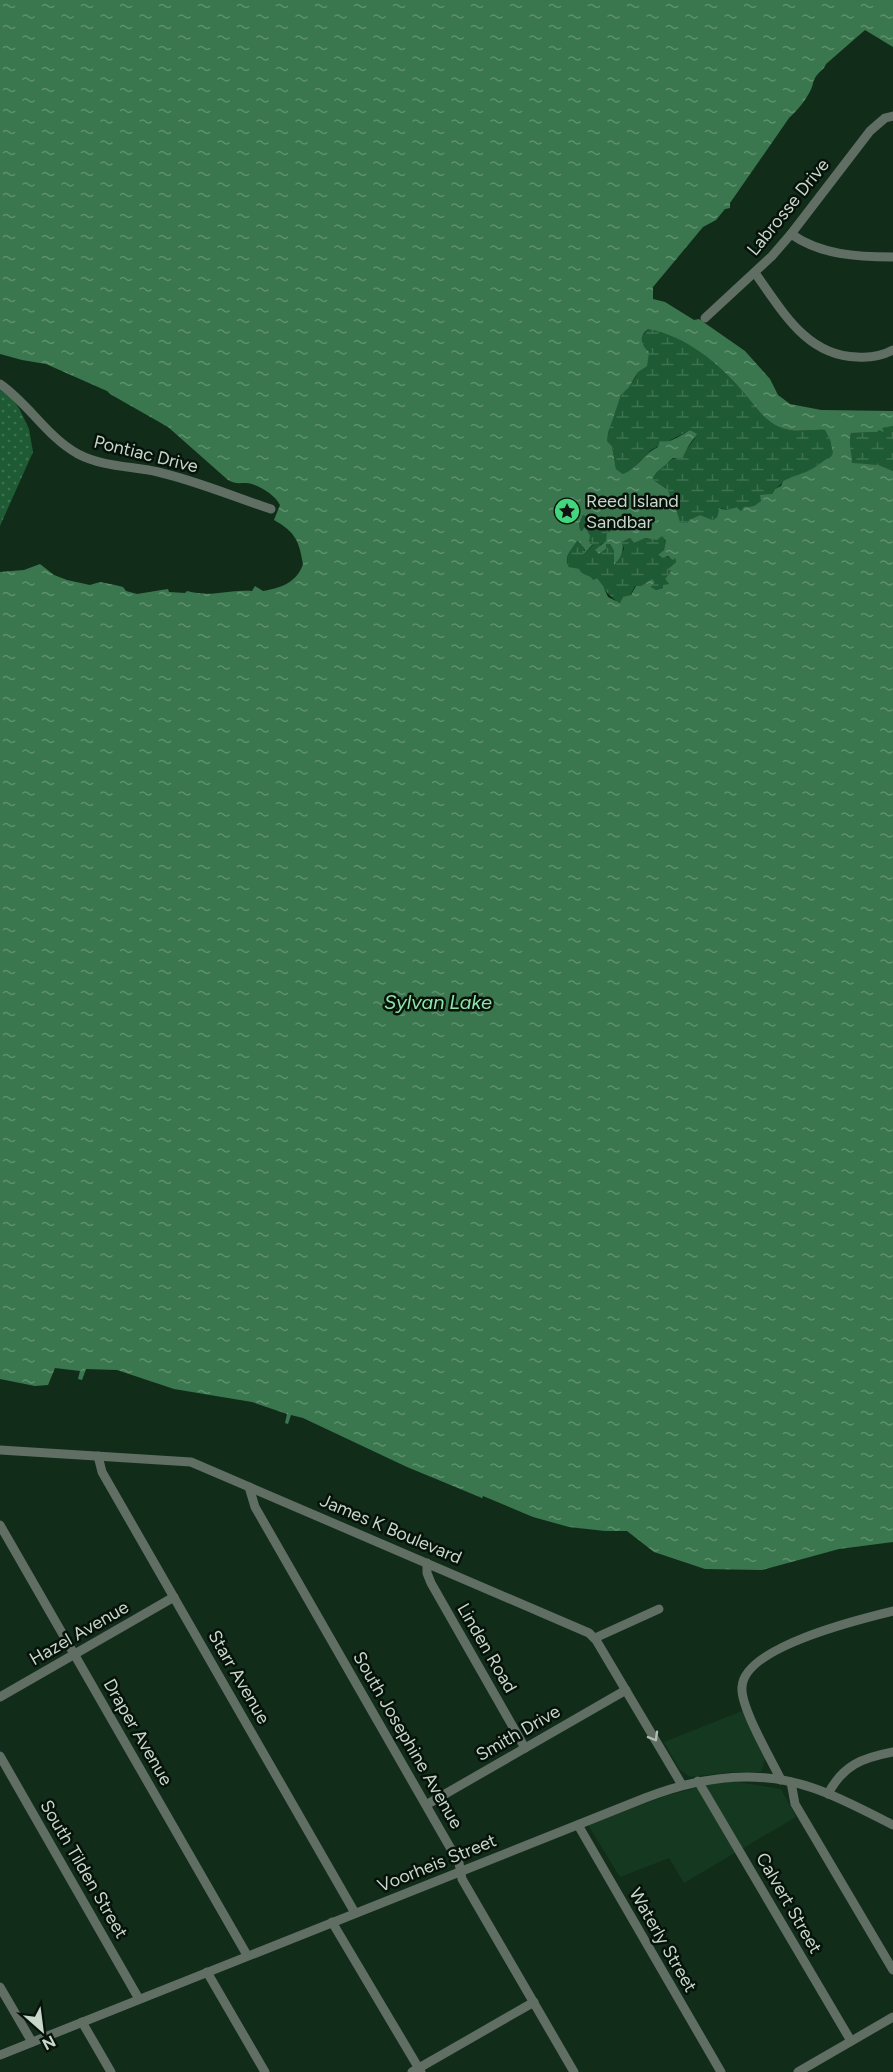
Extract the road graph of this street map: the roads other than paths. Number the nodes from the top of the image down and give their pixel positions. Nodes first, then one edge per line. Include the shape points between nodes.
1 (893, 116) edge
2 (791, 234) junction
3 (893, 257) edge
4 (755, 273) junction
5 (705, 318) dead end
6 (893, 351) edge
7 (0, 384) edge
8 (271, 509) dead end
9 (0, 1450) edge
10 (98, 1456) junction
11 (249, 1486) junction
12 (0, 1525) edge
13 (427, 1563) junction
14 (174, 1597) junction
15 (659, 1609) dead end
16 (893, 1611) edge
17 (595, 1638) junction
18 (74, 1654) junction
19 (626, 1690) junction
20 (0, 1697) edge
21 (525, 1748) junction
22 (893, 1752) edge
23 (0, 1756) edge
24 (698, 1781) junction
25 (786, 1781) junction
26 (682, 1785) junction
27 (828, 1794) junction
28 (426, 1805) junction
29 (578, 1825) junction
30 (893, 1825) edge
31 (461, 1871) junction
32 (355, 1913) junction
33 (332, 1922) junction
34 (247, 1955) junction
35 (893, 1970) edge
36 (207, 1972) junction
37 (0, 1987) edge
38 (139, 1999) junction
39 (534, 2002) junction
40 (893, 2017) edge
41 (82, 2022) junction
42 (32, 2042) junction
43 (851, 2042) junction
44 (0, 2055) edge
45 (417, 2071) edge
46 (111, 2072) edge
47 (265, 2072) edge
48 (574, 2072) edge
49 (721, 2072) edge
50 (798, 2072) edge

1 - 2 street, Labrosse Drive via 870,130
2 - 3 street via 841,255
2 - 4 street, Labrosse Drive
4 - 5 street, Labrosse Drive
4 - 6 street via 790,322 820,348 841,357 877,356
7 - 8 street, Pontiac Drive via 57,439 83,456 108,465 164,474
9 - 10 street, James K Boulevard
10 - 11 street, James K Boulevard via 188,1461
10 - 14 street, Starr Avenue via 102,1472
11 - 13 street, James K Boulevard
11 - 28 street, South Josephine Avenue via 255,1507
12 - 18 street, Draper Avenue
13 - 17 street, James K Boulevard
13 - 21 street, Linden Road via 431,1583
14 - 18 street, Hazel Avenue
14 - 32 street, Starr Avenue
15 - 17 street
16 - 25 street via 840,1625 771,1652 744,1676 741,1687 745,1705
17 - 19 street
18 - 20 street, Hazel Avenue
18 - 34 street, Draper Avenue
19 - 21 street, Smith Drive
19 -> 26 street
21 - 28 street, Smith Drive
22 - 27 street via 854,1764 835,1780
23 - 38 street, South Tilden Street
24 - 25 street, Voorheis Street via 748,1777
24 - 26 street, Voorheis Street
24 - 43 street, Calvert Street
25 - 27 street, Voorheis Street
25 - 35 street via 795,1804
26 - 29 street, Voorheis Street
27 - 30 street, Voorheis Street
28 - 31 street, South Josephine Avenue
29 - 31 street, Voorheis Street
29 - 49 street, Waterly Street
31 - 32 street, Voorheis Street
31 - 39 street, South Josephine Avenue via 462,1879
32 - 33 street, Voorheis Street
33 - 34 street, Voorheis Street
33 - 45 street
34 - 36 street, Voorheis Street
36 - 38 street, Voorheis Street
36 - 47 street
37 - 42 street
38 - 41 street, Voorheis Street
39 - 45 street
39 - 48 street, South Josephine Avenue
40 - 43 street
41 - 42 street, Voorheis Street
41 - 46 street
42 - 44 street, Voorheis Street
43 - 50 street

